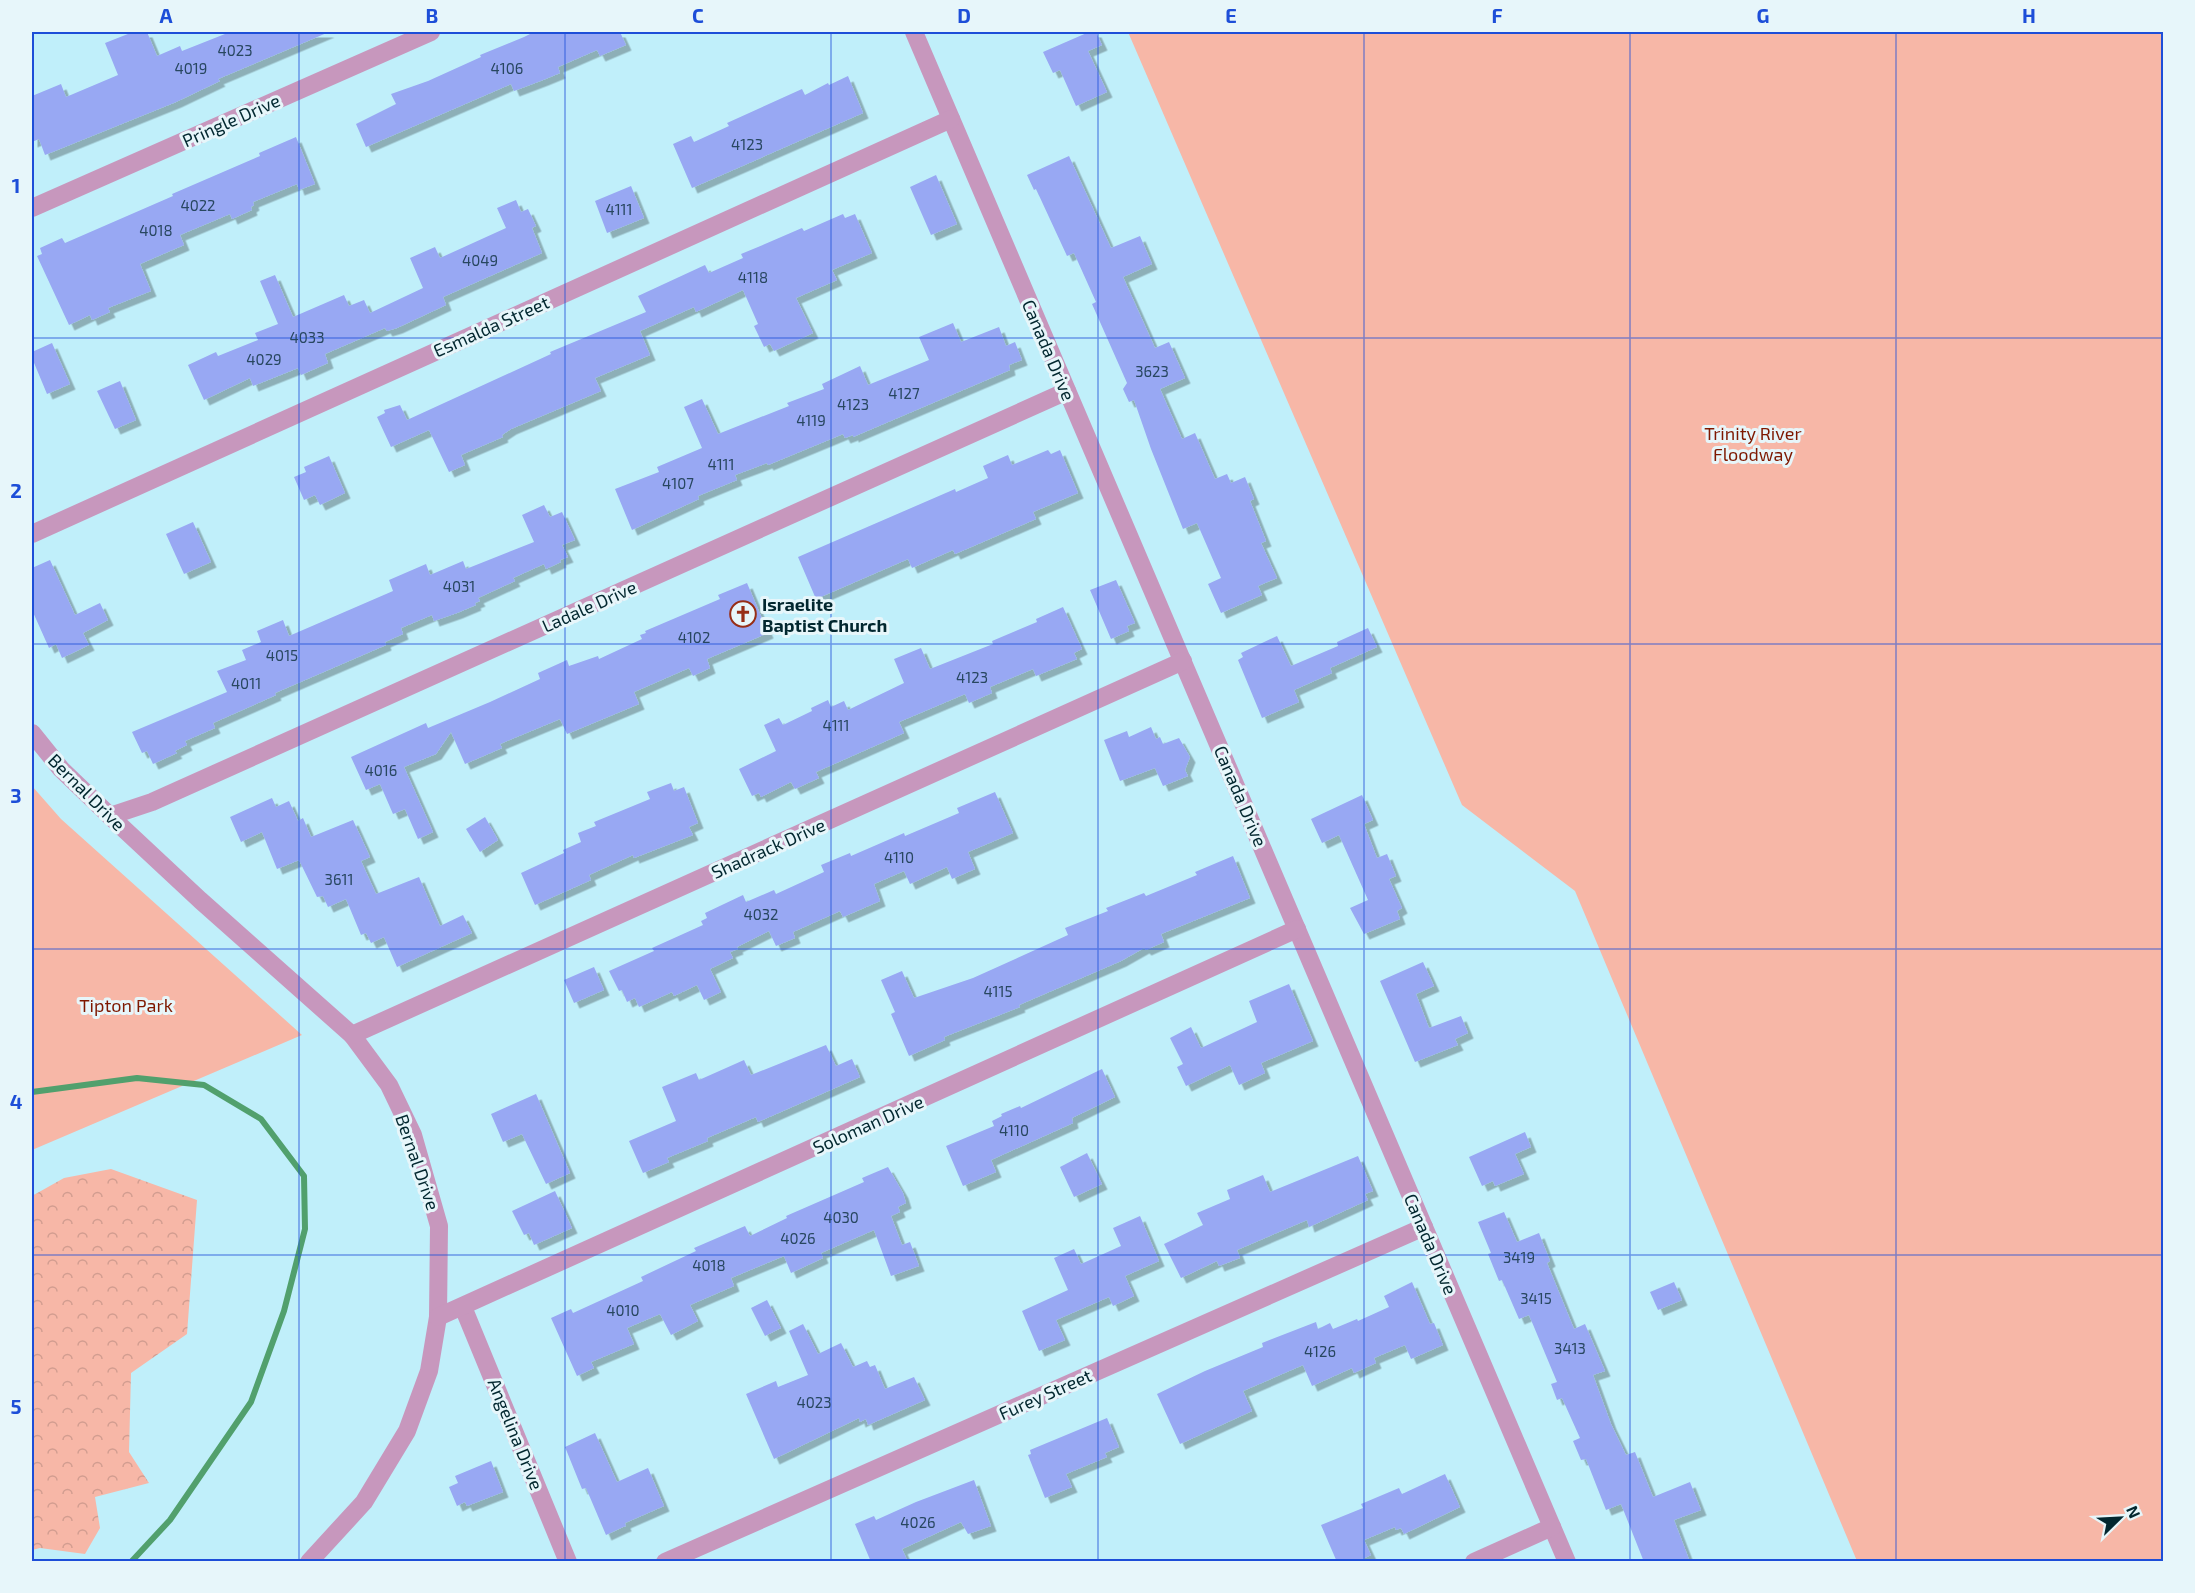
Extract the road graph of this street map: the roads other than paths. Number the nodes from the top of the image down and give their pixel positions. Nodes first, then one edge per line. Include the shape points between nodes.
1 (431, 32) edge
2 (914, 32) edge
3 (951, 119) junction
4 (32, 208) edge
5 (1067, 391) junction
6 (32, 534) edge
7 (1183, 661) junction
8 (32, 734) edge
9 (110, 816) junction
10 (1298, 929) junction
11 (352, 1035) junction
12 (1424, 1227) junction
13 (464, 1307) junction
14 (438, 1317) junction
15 (1552, 1527) junction
16 (309, 1562) edge
17 (568, 1562) edge
18 (666, 1562) edge
19 (1474, 1562) edge
20 (1567, 1562) edge

1 - 4 street, Pringle Drive
2 - 3 street, Canada Drive
3 - 5 street, Canada Drive
3 - 6 street, Esmalda Street
5 - 7 street, Canada Drive
5 - 9 street, Ladale Drive via 152,802
7 - 10 street, Canada Drive
7 - 11 street, Shadrack Drive
8 - 9 street, Bernal Drive via 61,769
9 - 11 street, Bernal Drive
10 - 12 street, Canada Drive
10 - 13 street, Soloman Drive
11 - 14 street, Bernal Drive via 389,1085 413,1135 428,1183 439,1226
12 - 15 street, Canada Drive
12 - 18 street, Furey Street
13 - 14 street, Soloman Drive
13 - 17 street, Angelina Drive
14 - 16 street, Bernal Drive via 429,1371 407,1431 364,1502
15 - 19 street
15 - 20 street, Canada Drive

